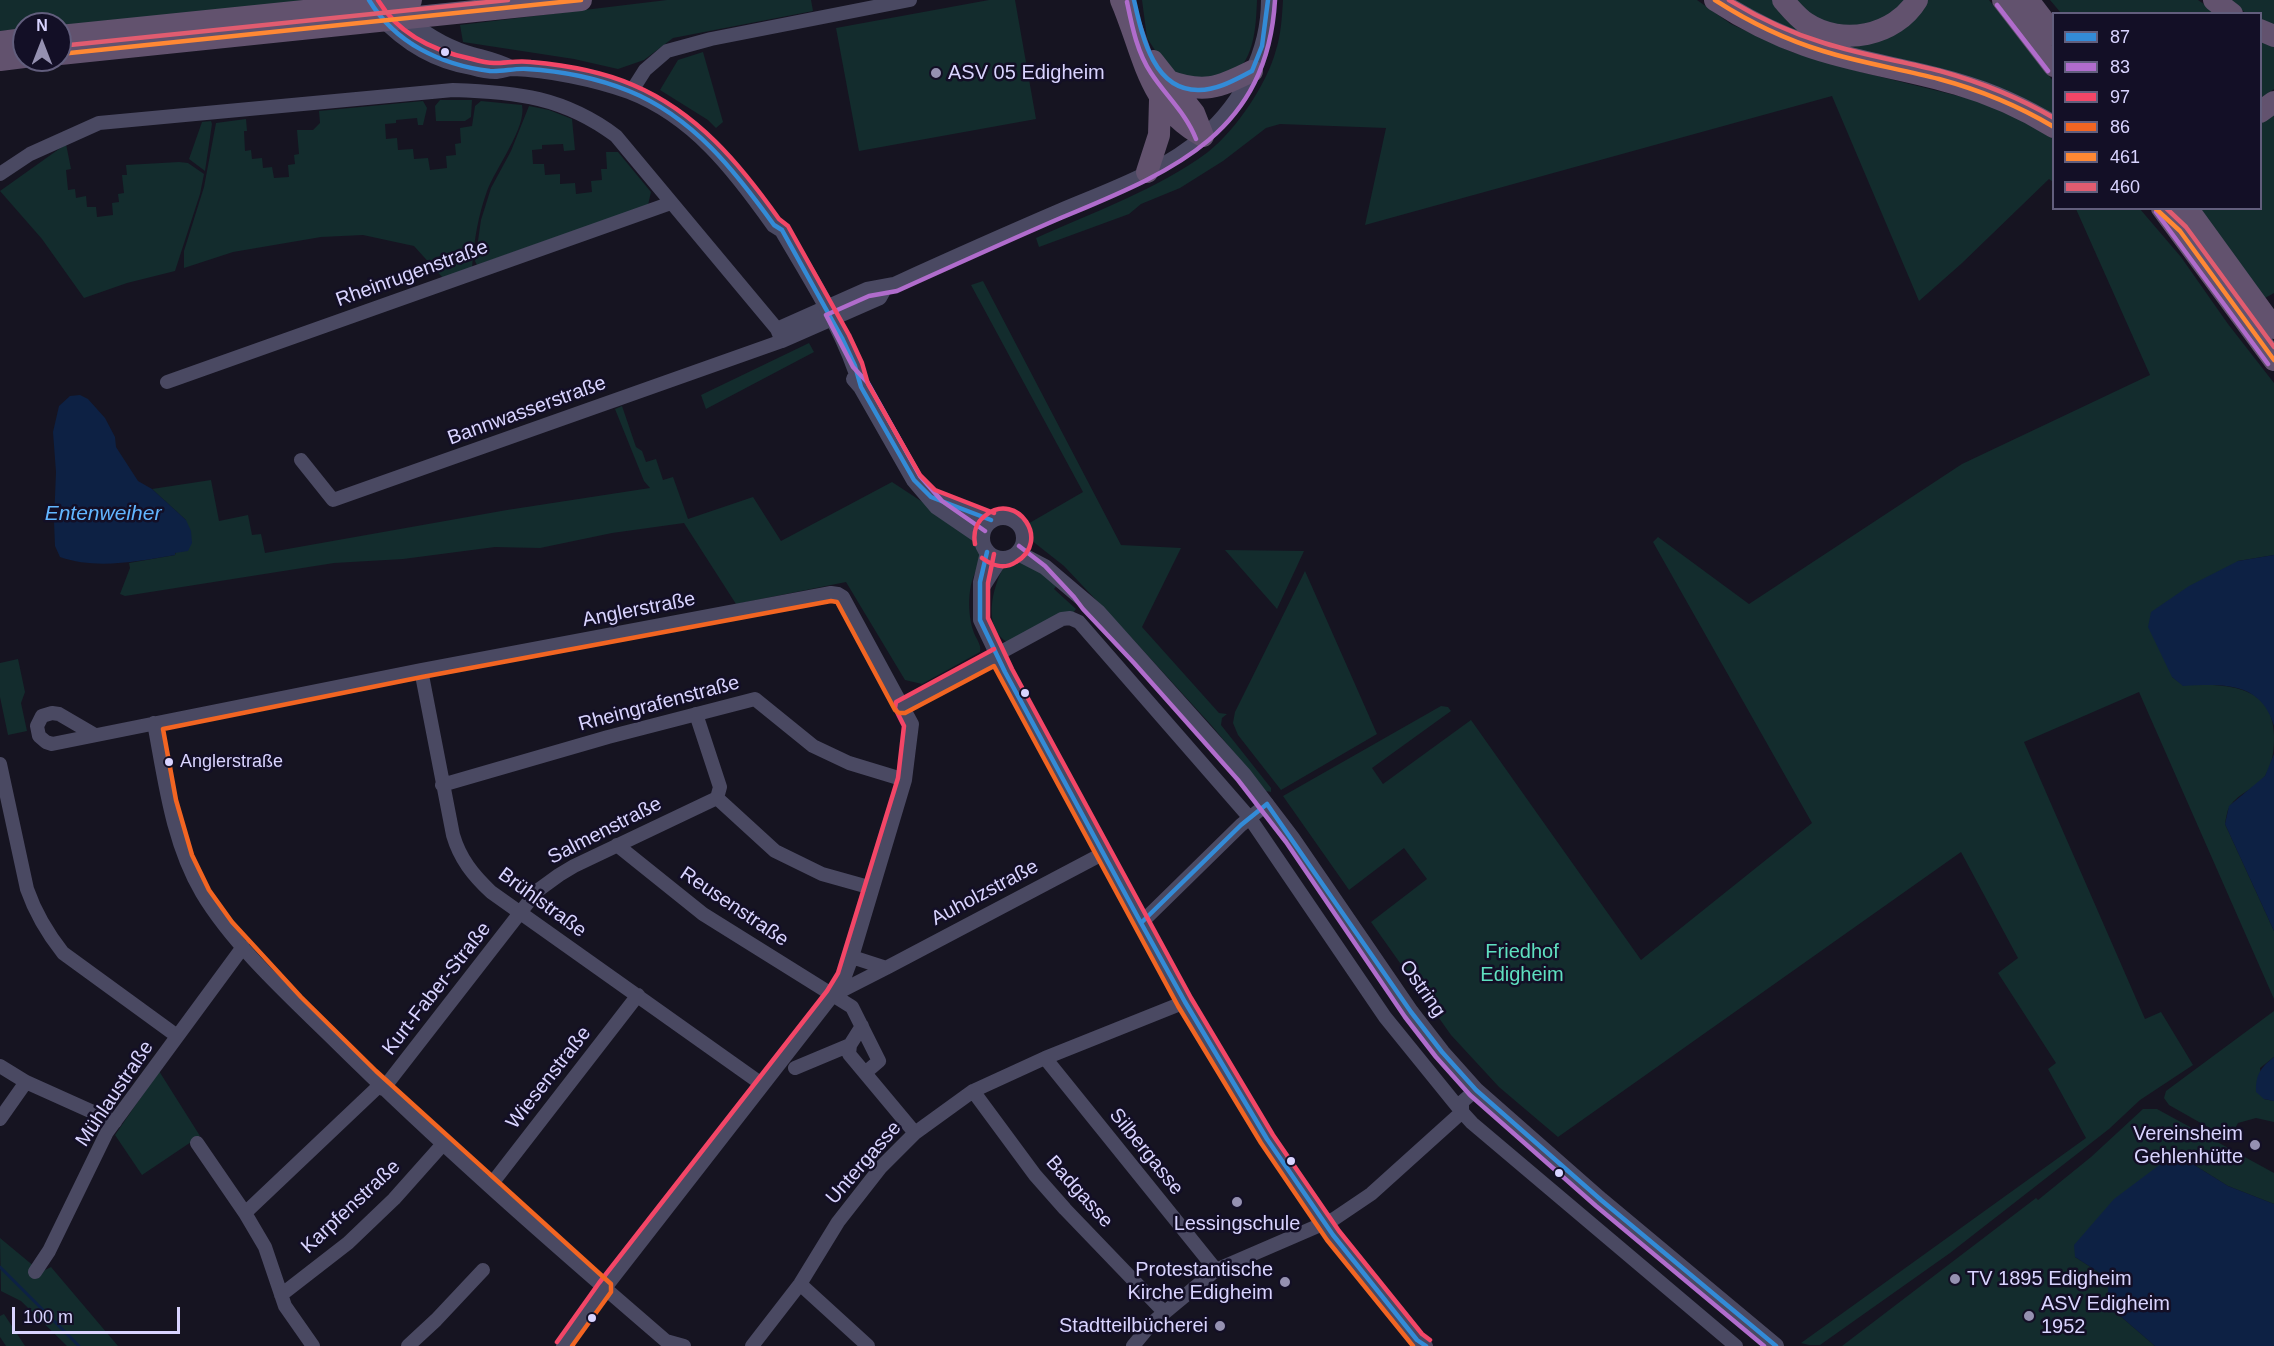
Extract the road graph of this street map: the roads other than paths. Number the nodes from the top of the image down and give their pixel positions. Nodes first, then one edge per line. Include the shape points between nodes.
1 (581, 0) edge
2 (910, 0) edge
3 (1121, 0) edge
4 (1134, 0) edge
5 (1268, 0) edge
6 (1715, 0) edge
7 (1783, 0) edge
8 (1917, 0) edge
9 (2003, 0) edge
10 (2028, 0) edge
11 (2214, 0) edge
12 (382, 5) edge
13 (2229, 12) edge
14 (2052, 31) edge
15 (72, 35) edge
16 (72, 52) edge
17 (2052, 63) edge
18 (1252, 71) junction
19 (1163, 90) junction
20 (631, 92) junction
21 (2052, 126) edge
22 (1203, 136) junction
23 (1146, 172) junction
24 (0, 174) edge
25 (670, 203) junction
26 (2156, 210) edge
27 (2164, 210) edge
28 (2188, 210) edge
29 (2180, 231) junction
30 (824, 315) junction
31 (2258, 318) edge
32 (779, 335) junction
33 (2274, 360) edge
34 (167, 382) dead end
35 (301, 460) dead end
36 (931, 497) junction
37 (991, 520) junction
38 (1021, 546) junction
39 (990, 549) junction
40 (997, 656) junction
41 (421, 670) junction
42 (903, 706) junction
43 (696, 714) junction
44 (154, 723) junction
45 (95, 735) dead end
46 (0, 764) edge
47 (905, 780) junction
48 (442, 785) junction
49 (717, 798) junction
50 (1267, 804) junction
51 (1249, 817) junction
52 (617, 845) junction
53 (1104, 853) junction
54 (872, 888) junction
55 (521, 913) junction
56 (1141, 923) junction
57 (243, 947) junction
58 (852, 957) junction
59 (883, 969) junction
60 (638, 995) junction
61 (833, 995) junction
62 (1185, 1002) junction
63 (862, 1026) junction
64 (177, 1036) junction
65 (850, 1045) junction
66 (1045, 1058) junction
67 (0, 1066) edge
68 (795, 1068) dead end
69 (865, 1073) junction
70 (26, 1082) junction
71 (763, 1085) junction
72 (381, 1087) junction
73 (973, 1090) junction
74 (1476, 1090) junction
75 (1462, 1112) junction
76 (0, 1119) edge
77 (115, 1122) junction
78 (915, 1133) junction
79 (197, 1143) dead end
80 (443, 1144) junction
81 (490, 1186) junction
82 (245, 1213) junction
83 (1324, 1223) junction
84 (483, 1270) dead end
85 (1216, 1270) junction
86 (35, 1272) dead end
87 (800, 1284) junction
88 (605, 1288) junction
89 (281, 1295) junction
90 (1164, 1312) junction
91 (1417, 1344) edge
92 (314, 1346) edge
93 (408, 1346) edge
94 (563, 1346) edge
95 (684, 1346) edge
96 (752, 1346) edge
97 (868, 1346) edge
98 (1133, 1346) edge
99 (1736, 1346) edge
100 (1776, 1346) edge

1 - 12 highway via 429,16
2 - 20 street via 695,42 667,51 645,70
3 - 19 highway via 1134,36
4 - 19 highway
5 - 18 street, Bannwasserstraße via 1263,46
6 - 21 highway via 1807,46 1956,83 2025,110
7 - 8 highway via 1806,23 1822,31 1860,36 1891,26
9 - 17 highway
10 - 14 highway
11 - 13 highway
12 - 15 highway
12 - 16 highway
12 - 20 street via 394,31 436,57 461,66 494,71 511,68 586,79
18 - 19 highway via 1222,86
18 - 22 street, Bannwasserstraße via 1224,114
19 - 22 highway via 1179,121
19 - 23 highway via 1159,135
20 - 30 street via 670,112 707,141 741,178 774,225 774,233
22 - 23 street, Bannwasserstraße
23 - 30 street, Bannwasserstraße via 886,287 880,297
24 - 25 street via 30,154 99,123 471,91 548,100 582,114 616,136
25 - 32 street
25 - 34 street, Rheinrugenstraße
26 - 29 highway
27 - 29 highway
28 - 31 highway
29 - 31 highway
30 - 32 street, Bannwasserstraße
30 - 36 street via 847,371 861,387 914,480
31 - 33 highway
32 - 35 street, Bannwasserstraße via 333,500
36 - 37 street
36 - 39 street via 937,507
37 - 38 street via 1002,516 1013,519 1021,526
37 - 39 street via 982,530
38 - 39 street via 1007,559
38 - 50 street, Ostring via 1088,604 1133,650
39 - 40 street via 980,582 980,620
40 - 42 street
40 - 51 street via 1062,619 1079,622
40 - 53 street
41 - 42 street, Anglerstraße via 831,593 843,597
41 - 44 street, Anglerstraße
41 - 48 street, Brühlstraße
42 - 47 street via 912,724
43 - 47 street, Rheingrafenstraße via 755,699 813,746 849,763
43 - 48 street, Rheingrafenstraße
43 - 49 street via 720,788
44 - 45 street, Anglerstraße
44 - 57 street via 185,858 203,894
46 - 64 street via 27,889 55,943 63,953
47 - 54 street
48 - 55 street, Brühlstraße via 461,858 480,881
49 - 52 street, Salmenstraße
49 - 54 street via 775,851 822,874
50 - 51 street
50 - 74 street, Ostring via 1411,1012
51 - 56 street
51 - 75 street via 1385,1017
52 - 55 street, Salmenstraße via 547,883
52 - 61 street, Reusenstraße via 703,914
53 - 56 street
53 - 59 street, Auholzstraße
54 - 58 street
55 - 60 street, Brühlstraße
55 - 72 street, Kurt-Faber-Straße
56 - 62 street
57 - 64 street, Mühlaustraße
57 - 72 street
58 - 59 street
58 - 61 street
59 - 61 street, Auholzstraße
60 - 71 street, Brühlstraße
60 - 81 street, Wiesenstraße
61 - 63 street, Reusenstraße via 852,1006
61 - 71 street
62 - 66 street, Untergasse
62 - 83 street via 1267,1139
63 - 65 street
63 - 69 street, Reusenstraße via 879,1061
64 - 77 street, Mühlaustraße
65 - 68 street
65 - 69 street via 849,1054
66 - 73 street, Untergasse
66 - 85 street, Silbergasse
67 - 70 street
69 - 78 street
70 - 76 street
70 - 77 street
71 - 88 street
72 - 80 street
72 - 82 street, Kurt-Faber-Straße
73 - 78 street, Untergasse
73 - 90 street, Badgasse via 1065,1209
74 - 75 street via 1462,1102
74 - 100 street, Ostring
75 - 83 street via 1371,1194
75 - 99 street
77 - 86 street, Mühlaustraße
78 - 87 street, Untergasse via 881,1167 838,1222
79 - 82 street
80 - 81 street
80 - 89 street, Karpfenstraße via 348,1243
81 - 88 street
82 - 89 street via 265,1247
83 - 85 street
83 - 91 street
84 - 93 street
85 - 90 street
87 - 96 street, Untergasse
87 - 97 street
88 - 94 street
88 - 95 street via 666,1341
89 - 92 street
90 - 98 street

